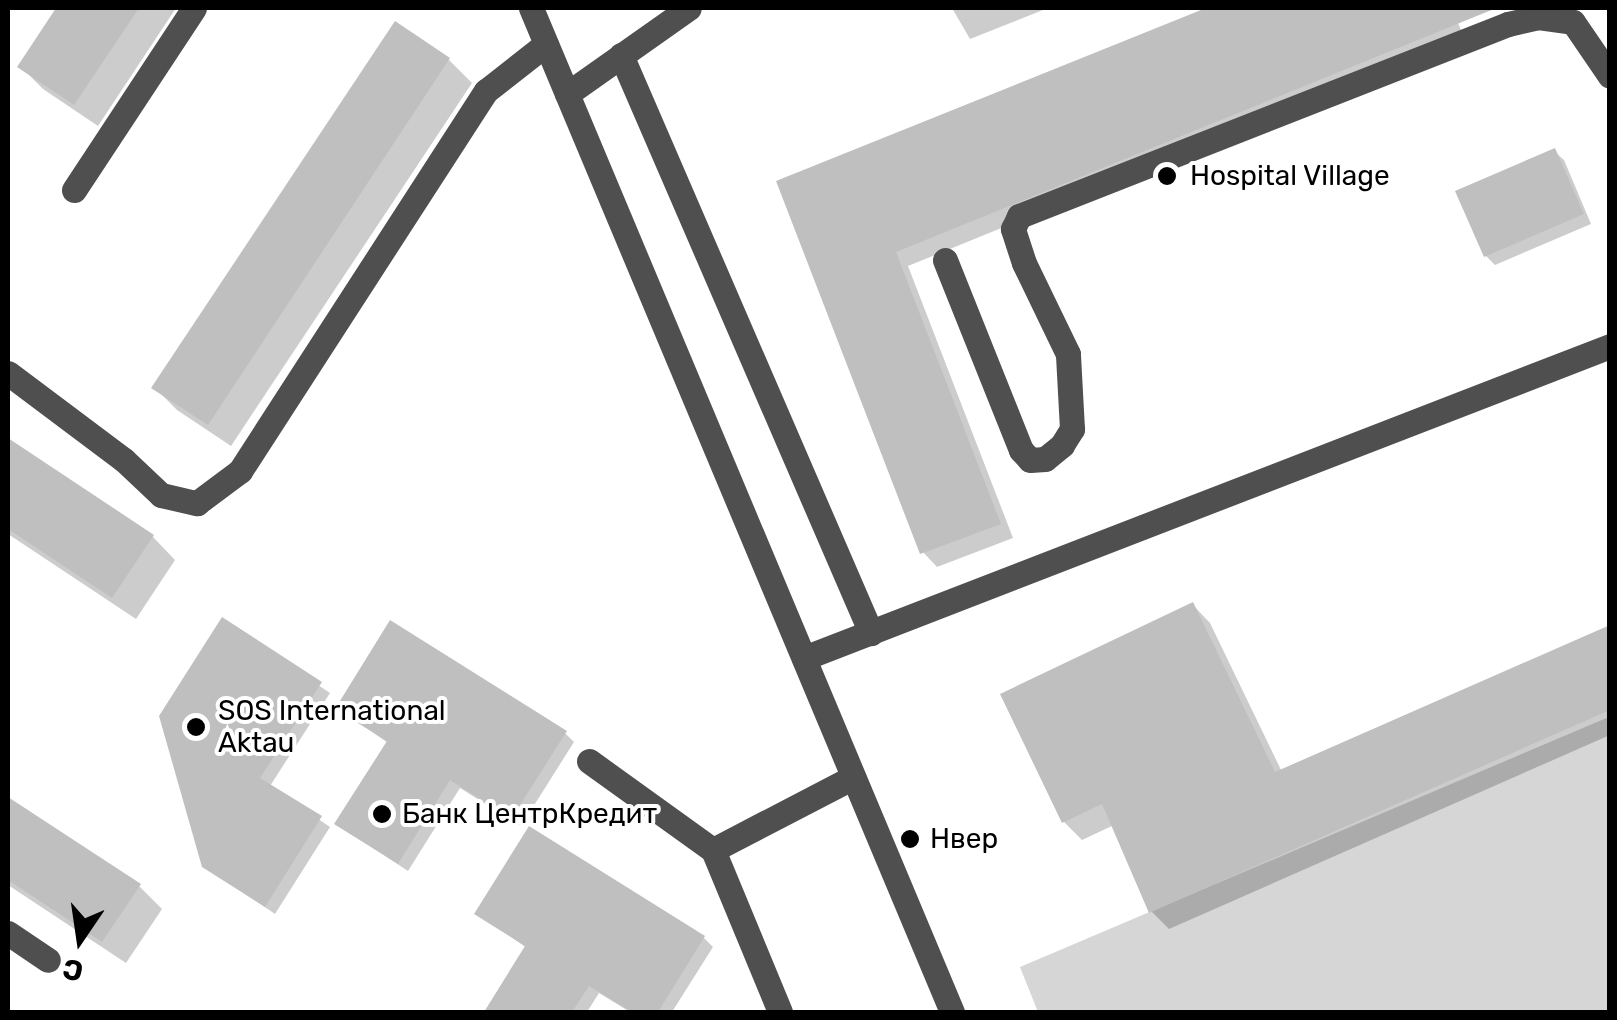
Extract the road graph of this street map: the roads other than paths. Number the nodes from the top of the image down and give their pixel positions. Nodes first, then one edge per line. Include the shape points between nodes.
1 (194, 8) edge
2 (531, 8) edge
3 (680, 9) edge
4 (546, 44) junction
5 (621, 55) junction
6 (1610, 76) edge
7 (567, 94) junction
8 (74, 190) dead end
9 (945, 260) dead end
10 (1610, 346) edge
11 (8, 373) edge
12 (871, 633) junction
13 (804, 658) junction
14 (589, 761) dead end
15 (853, 776) junction
16 (713, 850) junction
17 (8, 932) edge
18 (48, 960) dead end
19 (780, 1012) edge
20 (952, 1012) edge

1 - 8 street
2 - 4 street
3 - 5 street
4 - 7 street
4 - 11 street via 486,92 240,472 197,503 160,495
5 - 7 street
5 - 12 street
6 - 9 street via 1573,22 1538,17 1508,24 1019,216 1013,229 1024,263 1068,354 1072,429 1044,458 1030,460 1021,450
7 - 13 street
10 - 12 street
12 - 13 street
13 - 15 street
14 - 16 street
15 - 16 street
15 - 20 street
16 - 19 street
17 - 18 street

